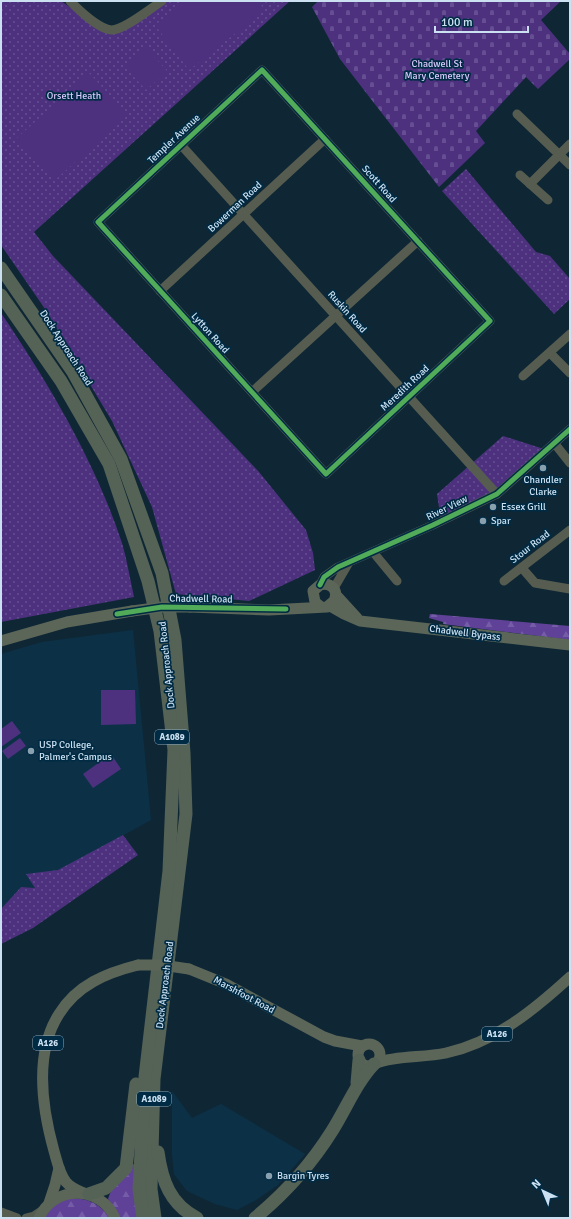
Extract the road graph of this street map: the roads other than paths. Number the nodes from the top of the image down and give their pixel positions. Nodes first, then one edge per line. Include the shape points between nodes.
1 (70, 1) edge
2 (162, 1) edge
3 (262, 70) joint
4 (517, 114) dead end
5 (325, 139) junction
6 (570, 144) edge
7 (181, 145) junction
8 (559, 154) junction
9 (570, 165) edge
10 (520, 175) dead end
11 (530, 184) junction
12 (548, 200) dead end
13 (244, 215) junction
14 (98, 222) joint
15 (418, 241) junction
16 (1, 268) edge
17 (160, 290) junction
18 (1, 295) edge
19 (335, 316) junction
20 (483, 328) joint
21 (570, 334) edge
22 (550, 352) junction
23 (570, 374) edge
24 (523, 376) dead end
25 (252, 392) junction
26 (409, 397) junction
27 (570, 429) edge
28 (555, 444) junction
29 (309, 456) joint
30 (570, 463) edge
31 (497, 494) junction
32 (570, 530) edge
33 (373, 552) junction
34 (348, 564) junction
35 (522, 568) junction
36 (392, 580) dead end
37 (504, 581) dead end
38 (320, 585) junction
39 (570, 588) edge
40 (335, 591) junction
41 (313, 595) junction
42 (326, 606) junction
43 (286, 609) junction
44 (360, 621) junction
45 (1, 641) edge
46 (570, 644) edge
47 (570, 977) edge
48 (165, 981) junction
49 (153, 995) junction
50 (335, 1041) junction
51 (362, 1046) junction
52 (377, 1047) junction
53 (407, 1057) junction
54 (359, 1059) junction
55 (375, 1063) junction
56 (356, 1090) junction
57 (59, 1168) junction
58 (86, 1194) junction
59 (44, 1211) edge
60 (1, 1212) edge
61 (254, 1217) edge
62 (17, 1218) edge
63 (26, 1218) edge
64 (115, 1218) edge
65 (143, 1218) edge
66 (155, 1218) edge
67 (197, 1218) edge

1 - 2 street via 98,24 110,30 119,29
3 - 5 street, Scott Road
3 - 7 street, Templer Avenue
4 - 8 street
5 - 13 street, Bowerman Road
5 - 15 street, Scott Road
6 - 8 street
7 - 13 street, Ruskin Road
7 - 14 street, Templer Avenue
8 - 9 street
8 - 11 street
10 - 11 street
11 - 12 street
13 - 17 street, Bowerman Road
13 - 19 street, Ruskin Road
14 - 17 street, Lytton Road
15 - 19 street
15 - 20 street, Scott Road via 490,321
16 - 48 highway, Dock Approach Road / A1089 via 73,372 121,459 162,573 175,640 186,814
17 - 25 street, Lytton Road
18 - 49 highway, Dock Approach Road / A1089 via 61,381 109,464 148,581 160,631 174,750 169,871
19 - 25 street
19 - 26 street, Ruskin Road
20 - 26 street, Meredith Road
21 - 22 street
22 - 23 street
22 - 24 street
25 - 29 street, Lytton Road
26 - 29 street, Meredith Road via 326,474
26 - 31 street, Ruskin Road
27 - 28 street, River View
28 - 30 street
28 - 31 street, River View
31 - 33 street, River View
32 - 35 street, Stour Road
33 - 34 street, River View
33 - 36 street
34 - 38 street, River View via 330,573
34 - 40 street
35 - 37 street, Stour Road
35 - 39 street via 535,583
38 - 40 main road via 327,584
38 - 41 main road
40 - 42 main road via 334,601
40 - 44 main road
41 - 42 main road via 315,602
41 - 43 main road, Chadwell Road via 304,602
42 - 43 main road, Chadwell Road
42 - 44 main road, Chadwell Bypass
43 - 45 main road, Chadwell Road, bridge via 162,607 67,622
44 - 46 main road, Chadwell Bypass
47 - 53 main road, A126 via 524,1016 495,1035 476,1044 447,1052
48 - 66 highway, Dock Approach Road / A1089 via 154,1079 151,1189
48 - 67 highway via 158,1151 166,1188 177,1204
49 - 58 highway via 139,1059 126,1168 106,1188
49 - 65 highway, Dock Approach Road / A1089 via 139,1181
50 - 51 main road, Marshfoot Road / A126
50 - 54 main road, Marshfoot Road / A126
50 - 57 main road, Marshfoot Road / A126, bridge via 306,1029 226,984 189,969 138,965 110,973 85,986 65,1005 54,1025 45,1054 44,1087 50,1136
51 - 52 main road via 369,1044
51 - 54 main road
52 - 53 main road, A126
52 - 55 main road via 380,1056
53 - 55 main road, A126
54 - 55 main road via 365,1065
54 - 56 highway
55 - 56 highway
56 - 61 highway via 322,1146 293,1180
57 - 58 main road, Marshfoot Road / A126 via 72,1188
57 - 59 main road, Marshfoot Road / A126
58 - 59 main road via 65,1194
58 - 64 main road, Marshfoot Road via 103,1201
59 - 63 street
60 - 62 street

